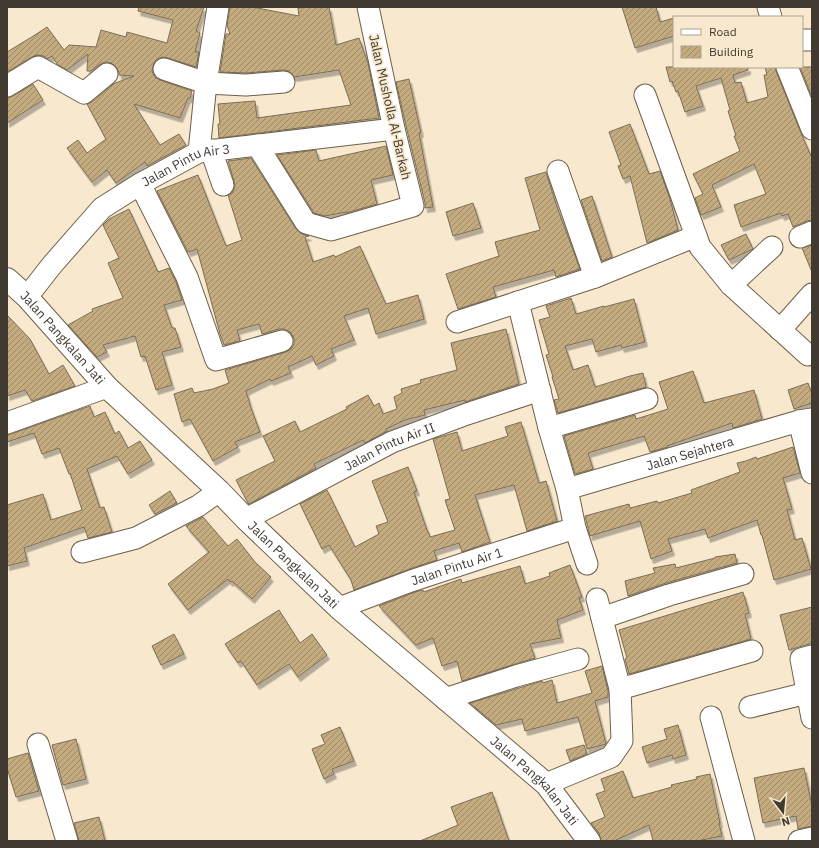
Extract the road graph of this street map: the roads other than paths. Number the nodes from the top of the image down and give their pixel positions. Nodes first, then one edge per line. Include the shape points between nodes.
1 (218, 7) edge
2 (368, 7) edge
3 (787, 68) edge
4 (164, 69) dead end
5 (107, 74) dead end
6 (284, 82) dead end
7 (206, 83) junction
8 (7, 86) edge
9 (645, 95) dead end
10 (394, 129) junction
11 (812, 129) edge
12 (257, 145) junction
13 (205, 151) junction
14 (558, 171) dead end
15 (140, 184) junction
16 (223, 185) dead end
17 (696, 236) junction
18 (772, 247) dead end
19 (595, 277) junction
20 (7, 279) edge
21 (731, 285) junction
22 (812, 294) edge
23 (27, 297) junction
24 (518, 302) junction
25 (458, 322) dead end
26 (780, 330) junction
27 (282, 341) dead end
28 (808, 355) dead end
29 (107, 387) junction
30 (540, 390) junction
31 (647, 399) dead end
32 (805, 420) edge
33 (7, 423) edge
34 (549, 428) junction
35 (812, 472) edge
36 (567, 489) junction
37 (219, 491) junction
38 (246, 519) junction
39 (575, 528) junction
40 (82, 552) dead end
41 (586, 564) dead end
42 (743, 574) dead end
43 (340, 608) junction
44 (752, 652) dead end
45 (812, 656) edge
46 (578, 659) dead end
47 (620, 689) junction
48 (807, 693) junction
49 (445, 699) junction
50 (750, 707) dead end
51 (711, 717) dead end
52 (812, 718) edge
53 (38, 744) dead end
54 (546, 784) junction
55 (812, 838) edge
56 (67, 841) edge
57 (588, 841) edge
58 (744, 841) edge
59 (799, 841) edge

1 - 7 street
2 - 10 street, Jalan Musholla Al-Barkah
3 - 11 street
4 - 7 street
5 - 8 street via 84,93 38,67
6 - 7 street via 246,85
7 - 13 street
9 - 17 street
10 - 12 street, Jalan Pintu Air 3
10 - 12 street, Jalan Musholla Al-Barkah via 412,206 331,230 306,223
12 - 13 street, Jalan Pintu Air 3
13 - 15 street, Jalan Pintu Air 3
13 - 16 street
14 - 19 street
15 - 23 street, Jalan Pintu Air 3 via 102,208
15 - 27 street via 187,277 216,360
17 - 19 street
17 - 21 street via 700,247
18 - 21 street
19 - 24 street
20 - 23 main road, Jalan Pangkalan Jati
21 - 26 street
22 - 26 street
23 - 29 main road, Jalan Pangkalan Jati
24 - 25 street
24 - 30 street
26 - 28 street
29 - 33 street
29 - 37 main road, Jalan Pangkalan Jati
30 - 34 street
30 - 38 street, Jalan Pintu Air II via 392,442
31 - 34 street
32 - 35 street
32 - 36 street, Jalan Sejahtera
34 - 36 street
36 - 39 street
37 - 38 main road, Jalan Pangkalan Jati
37 - 40 street via 198,506 136,538
38 - 43 main road, Jalan Pangkalan Jati
39 - 41 street
39 - 43 street, Jalan Pintu Air 1 via 410,581
42 - 47 street via 669,595 600,608
43 - 49 main road, Jalan Pangkalan Jati
44 - 47 street
45 - 48 street via 801,659
46 - 49 street
47 - 54 street via 622,741 611,757
48 - 50 street
48 - 52 street
49 - 54 main road, Jalan Pangkalan Jati
51 - 58 street
53 - 56 street
54 - 57 main road, Jalan Pangkalan Jati
55 - 59 street

